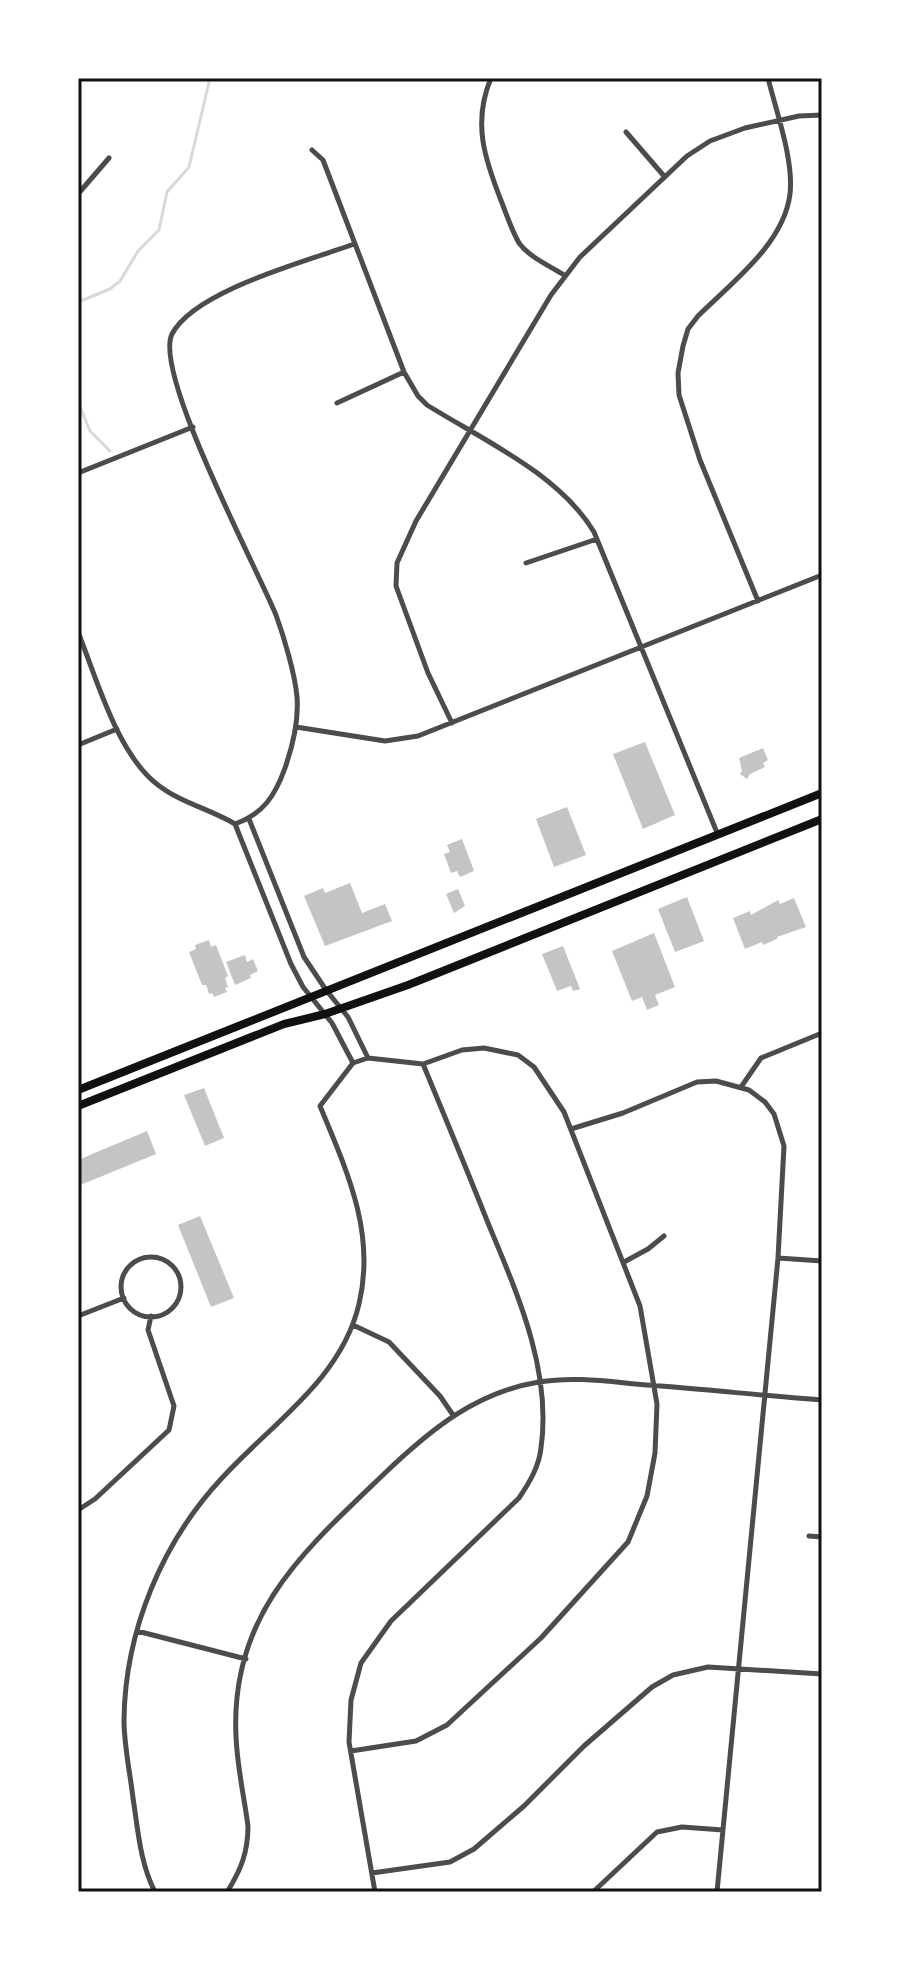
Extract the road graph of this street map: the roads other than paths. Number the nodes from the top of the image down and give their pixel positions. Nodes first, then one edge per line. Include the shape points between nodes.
1 (491, 78) edge
2 (768, 78) edge
3 (822, 115) edge
4 (779, 121) junction
5 (626, 132) dead end
6 (312, 150) dead end
7 (109, 158) dead end
8 (664, 176) junction
9 (78, 194) edge
10 (354, 244) junction
11 (564, 275) junction
12 (404, 372) junction
13 (337, 403) dead end
14 (193, 427) junction
15 (469, 431) junction
16 (78, 473) edge
17 (597, 539) junction
18 (526, 563) dead end
19 (822, 575) edge
20 (758, 601) junction
21 (78, 632) edge
22 (641, 646) junction
23 (452, 723) junction
24 (296, 727) junction
25 (117, 729) junction
26 (78, 745) edge
27 (822, 793) edge
28 (822, 819) edge
29 (246, 820) junction
30 (235, 824) junction
31 (718, 835) junction
32 (326, 990) junction
33 (311, 997) junction
34 (341, 1009) junction
35 (322, 1010) junction
36 (822, 1033) edge
37 (368, 1058) junction
38 (353, 1063) junction
39 (423, 1064) junction
40 (741, 1087) junction
41 (78, 1090) edge
42 (78, 1106) edge
43 (571, 1129) junction
44 (664, 1236) dead end
45 (778, 1258) junction
46 (822, 1261) edge
47 (624, 1262) junction
48 (124, 1298) junction
49 (78, 1316) edge
50 (151, 1316) junction
51 (353, 1325) junction
52 (539, 1382) junction
53 (656, 1385) junction
54 (764, 1396) junction
55 (822, 1400) edge
56 (453, 1415) junction
57 (78, 1510) edge
58 (809, 1536) dead end
59 (822, 1537) edge
60 (137, 1631) junction
61 (246, 1659) junction
62 (739, 1668) junction
63 (822, 1674) edge
64 (351, 1751) junction
65 (723, 1830) junction
66 (372, 1873) junction
67 (155, 1892) edge
68 (227, 1892) edge
69 (375, 1892) edge
70 (593, 1892) edge
71 (717, 1892) edge

1 - 11 street via 480,123 487,165 520,244
2 - 4 street
3 - 4 street
4 - 8 street via 710,141
4 - 20 street via 790,174 787,208 771,240 688,329 678,373 679,395 695,446
5 - 8 street
6 - 10 street via 323,160
7 - 9 street
8 - 11 street
10 - 12 street
10 - 14 street via 241,285 183,321 173,334 169,355
11 - 15 street
12 - 13 street
12 - 15 street via 427,405
14 - 16 street
14 - 24 street via 277,617 297,694
15 - 17 street via 561,491
15 - 23 street via 416,521 396,574 428,673
17 - 18 street
17 - 22 street
19 - 20 street
20 - 22 street
21 - 25 street
22 - 23 street
22 - 31 street
23 - 24 street via 389,741
24 - 29 street via 276,788 263,809
25 - 26 street
25 - 30 street via 139,767 157,785
27 - 31 highway
28 - 34 highway
29 - 30 street
29 - 32 street via 304,957
30 - 33 street via 291,964
31 - 32 highway
32 - 33 highway
32 - 34 street
33 - 35 street
33 - 41 highway
34 - 35 highway
34 - 37 street
35 - 38 street
35 - 42 highway
36 - 40 street via 761,1058
37 - 38 street
37 - 39 street
38 - 51 street via 320,1106 363,1226 365,1269
39 - 43 street via 462,1050 518,1055 546,1081
39 - 52 street via 519,1300
40 - 43 street via 697,1082
40 - 45 street via 774,1114 784,1146
43 - 47 street
44 - 47 street
45 - 46 street
45 - 54 street
47 - 53 street via 640,1306
48 - 49 street
48 - 50 street via 135,1311
48 - 50 street via 122,1280 131,1264 149,1257 168,1262 180,1277 179,1297 166,1312
50 - 57 street via 148,1330 174,1406 169,1430
51 - 56 street via 398,1349
51 - 60 street via 328,1371 194,1512 160,1571
52 - 53 street
52 - 56 street
52 - 64 street via 541,1448 529,1483 391,1621 369,1650 351,1700
53 - 54 street
53 - 64 street via 655,1453 647,1496 628,1542 541,1638 447,1725 416,1741
54 - 55 street
54 - 62 street
56 - 61 street via 407,1452 292,1566 258,1621
58 - 59 street
60 - 61 street
60 - 67 street via 125,1743 142,1853
61 - 68 street via 236,1737 248,1841 242,1868
62 - 63 street
62 - 65 street
62 - 66 street via 691,1669 652,1687 474,1849 450,1862
64 - 66 street
65 - 70 street via 682,1827 657,1832
65 - 71 street
66 - 69 street

